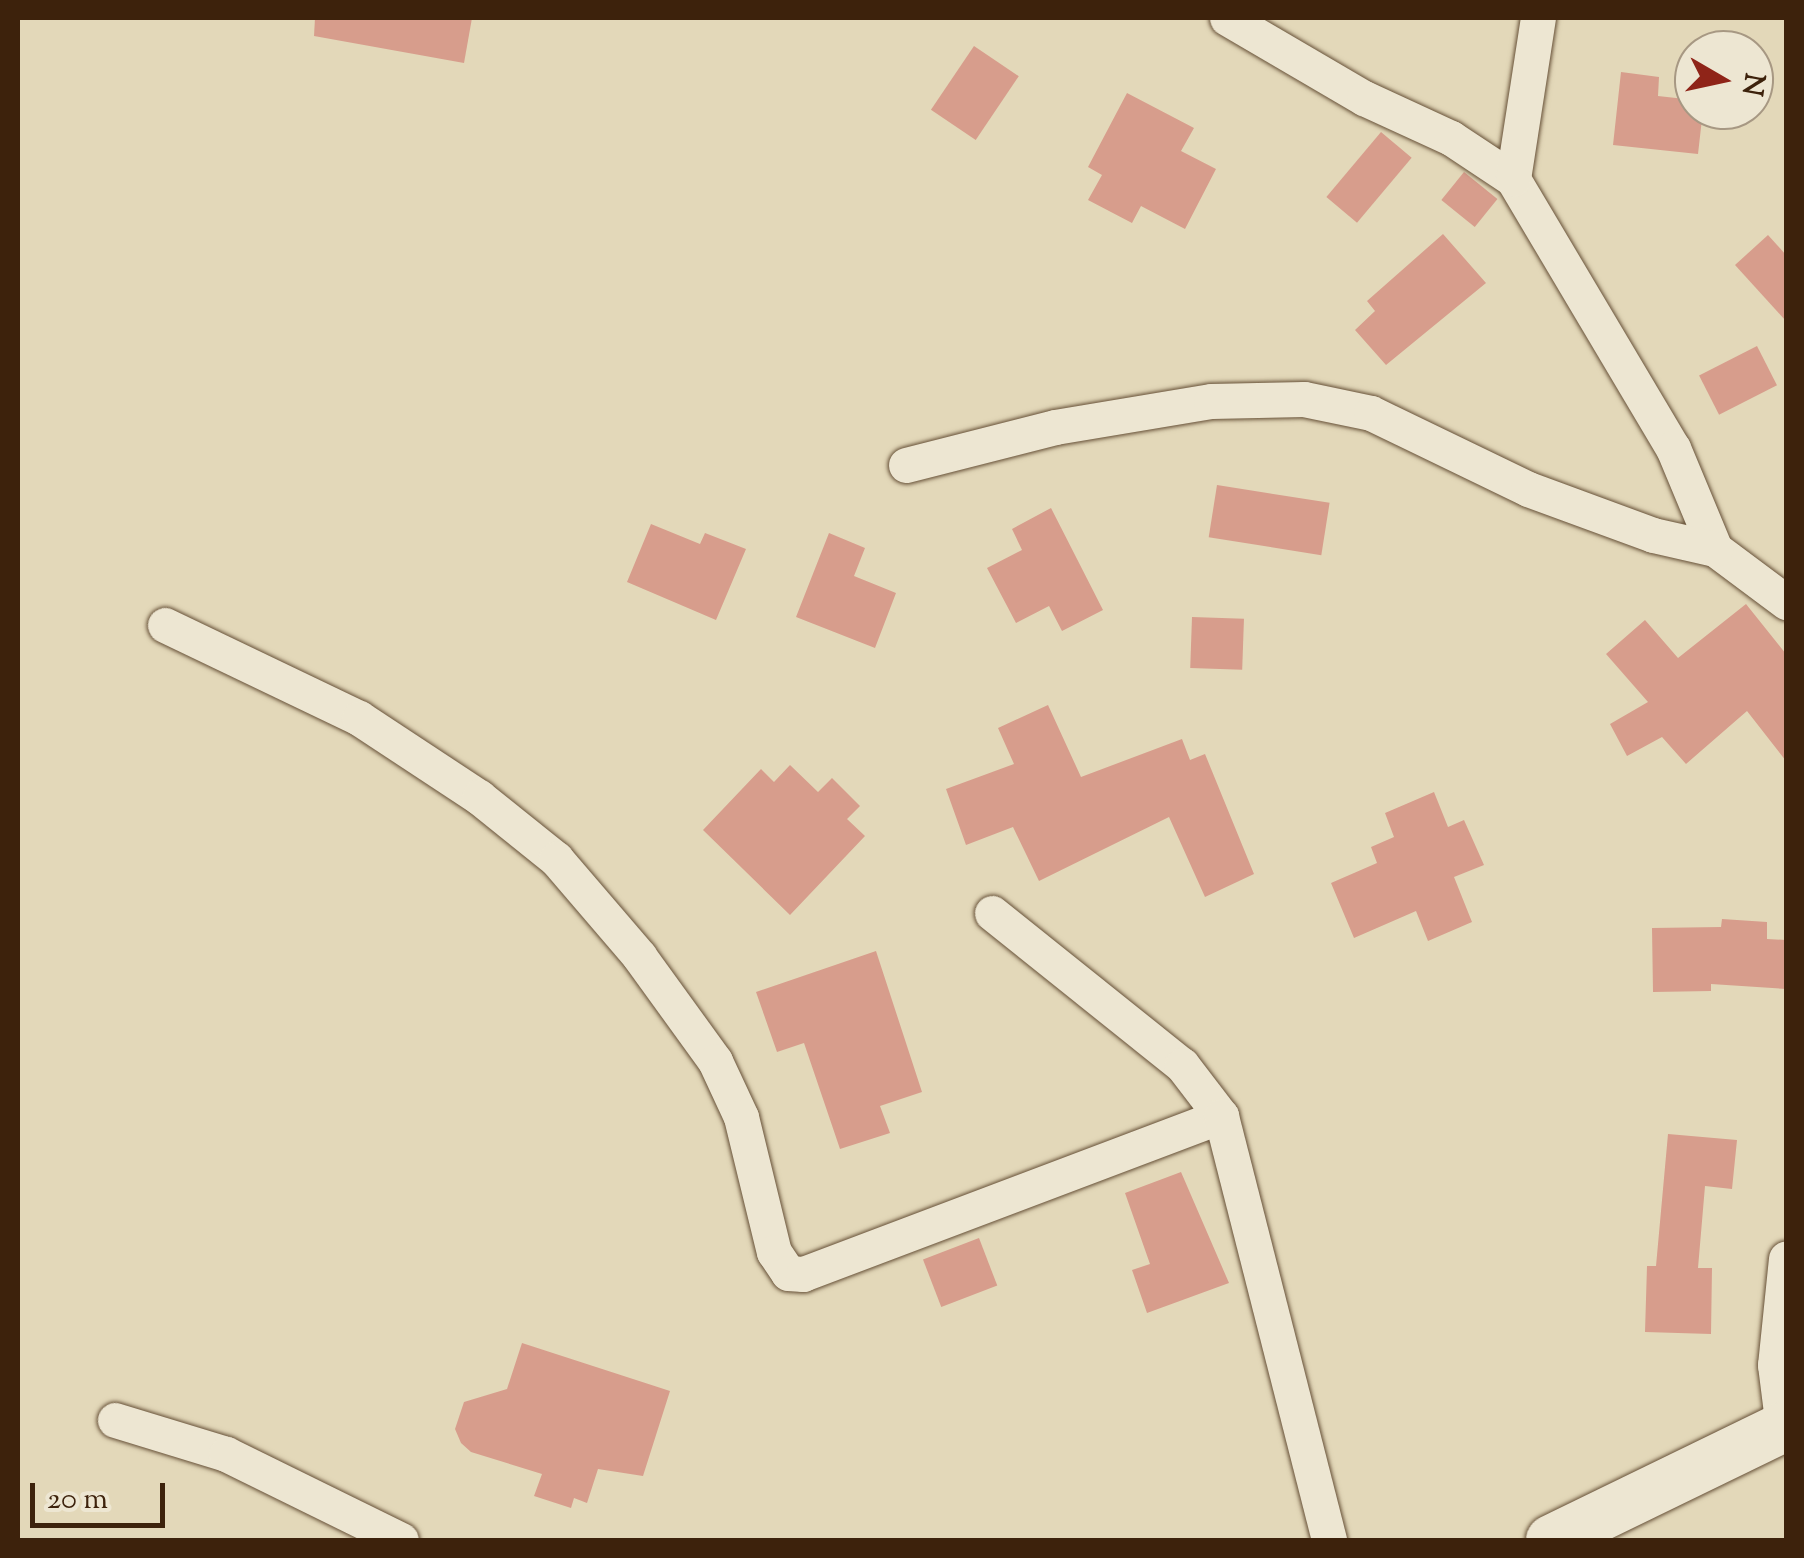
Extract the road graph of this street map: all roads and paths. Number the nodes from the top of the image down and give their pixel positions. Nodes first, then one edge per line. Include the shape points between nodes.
1 (1227, 18) edge
2 (1538, 18) edge
3 (1514, 180) junction
4 (906, 465) dead end
5 (1715, 549) junction
6 (1786, 602) edge
7 (165, 625) dead end
8 (992, 913) dead end
9 (1221, 1116) junction
10 (1786, 1259) edge
11 (115, 1420) dead end
12 (1785, 1427) edge
13 (401, 1540) edge
14 (1329, 1540) edge
15 (1550, 1540) edge

1 - 3 street
2 - 3 street
3 - 5 street via 1673,448
4 - 5 street via 1056,427 1211,401 1304,398 1371,413 1528,489
5 - 6 street
7 - 9 street via 358,718 479,797 556,858 715,1060 740,1117 774,1252 788,1274 803,1274
8 - 9 street via 1182,1066
9 - 14 street
10 - 12 street via 1775,1365
11 - 13 street via 226,1454
12 - 15 main road

